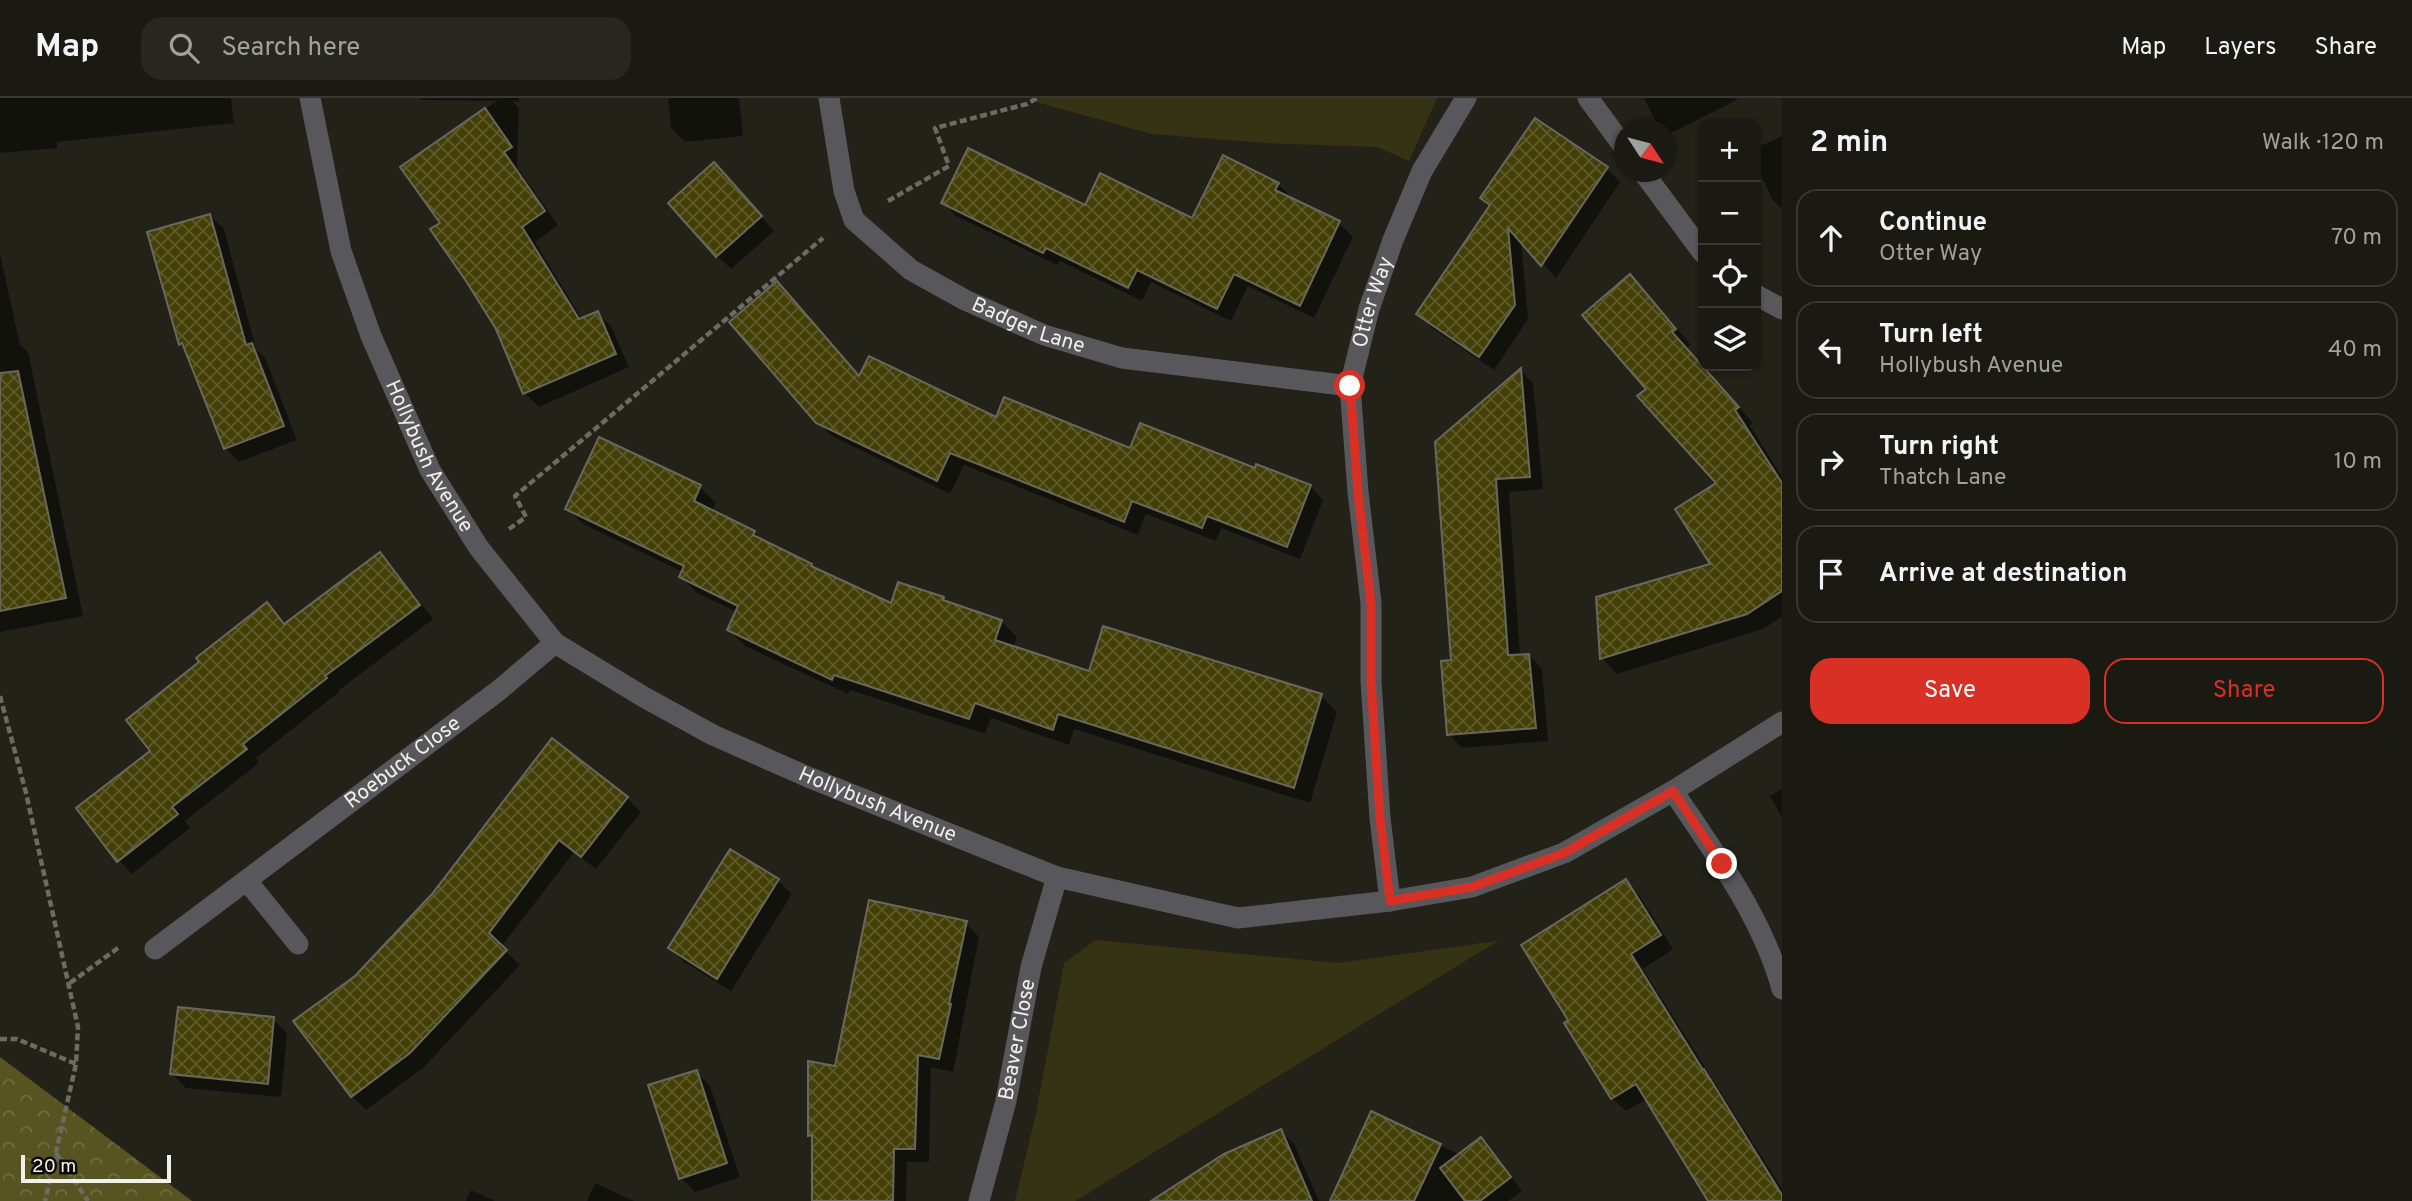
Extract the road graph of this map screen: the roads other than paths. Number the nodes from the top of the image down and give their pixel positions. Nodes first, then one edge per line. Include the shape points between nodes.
1 (310, 98) edge
2 (829, 98) edge
3 (1466, 98) edge
4 (1588, 98) edge
5 (1614, 132) edge
6 (1650, 182) edge
7 (1698, 246) edge
8 (1761, 298) edge
9 (1782, 309) edge
10 (1350, 386) junction
11 (555, 643) junction
12 (1782, 722) edge
13 (1673, 791) junction
14 (1057, 877) junction
15 (247, 881) junction
16 (1390, 901) junction
17 (298, 944) dead end
18 (155, 949) road end
19 (1782, 989) edge
20 (979, 1201) edge

1 - 11 street, Hollybush Avenue via 341,251 371,336 430,470 479,548
2 - 10 street, Badger Lane via 844,191 854,220 911,270 1044,335 1122,358
3 - 10 street, Otter Way via 1422,171 1393,240 1369,309
4 - 5 street
6 - 7 street
8 - 9 street
10 - 16 street, Otter Way via 1371,604 1371,681
11 - 14 street, Hollybush Avenue via 713,735
11 - 15 street, Roebuck Close
12 - 13 street, Hollybush Avenue
13 - 16 street, Hollybush Avenue via 1564,853 1472,887
13 - 19 street via 1747,907 1773,956
14 - 16 street, Hollybush Avenue via 1238,918
14 - 20 street, Beaver Close via 1031,967 1006,1101
15 - 17 street
15 - 18 street, Roebuck Close

